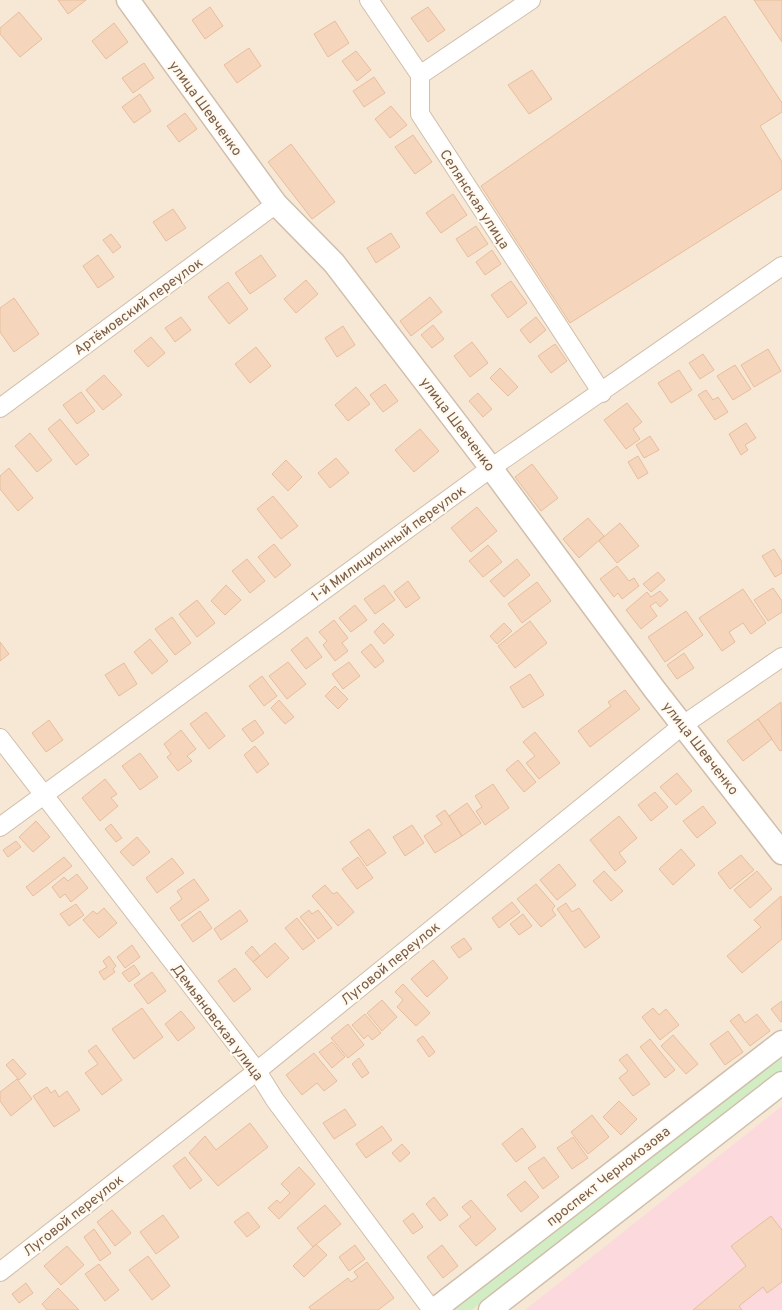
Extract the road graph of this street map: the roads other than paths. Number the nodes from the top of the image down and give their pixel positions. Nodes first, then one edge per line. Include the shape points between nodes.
1 (128, 0) edge
2 (369, 0) edge
3 (531, 0) edge
4 (420, 75) junction
5 (276, 204) junction
6 (782, 266) edge
7 (602, 393) junction
8 (0, 408) edge
9 (491, 468) junction
10 (782, 658) edge
11 (683, 725) junction
12 (0, 738) edge
13 (44, 794) junction
14 (0, 827) edge
15 (782, 853) edge
16 (782, 1042) edge
17 (257, 1071) junction
18 (782, 1083) edge
19 (0, 1272) edge
20 (433, 1310) edge
21 (490, 1310) edge

1 - 5 street, улица Шевченко
2 - 4 street
3 - 4 street
4 - 7 street, Селянская улица via 420,114
5 - 8 street, Артёмовский переулок
5 - 9 street, улица Шевченко via 334,262
6 - 7 street, 1-й Милиционный переулок
7 - 9 street, 1-й Милиционный переулок
9 - 11 street, улица Шевченко
9 - 13 street, 1-й Милиционный переулок
10 - 11 street, Луговой переулок
11 - 15 street, улица Шевченко
11 - 17 street, Луговой переулок
12 - 13 street, Демьяновская улица
13 - 14 street, 1-й Милиционный переулок
13 - 17 street, Демьяновская улица
16 - 20 street, проспект Чернокозова
17 - 19 street, Луговой переулок
17 - 20 street, Демьяновская улица via 275,1100
18 - 21 street

